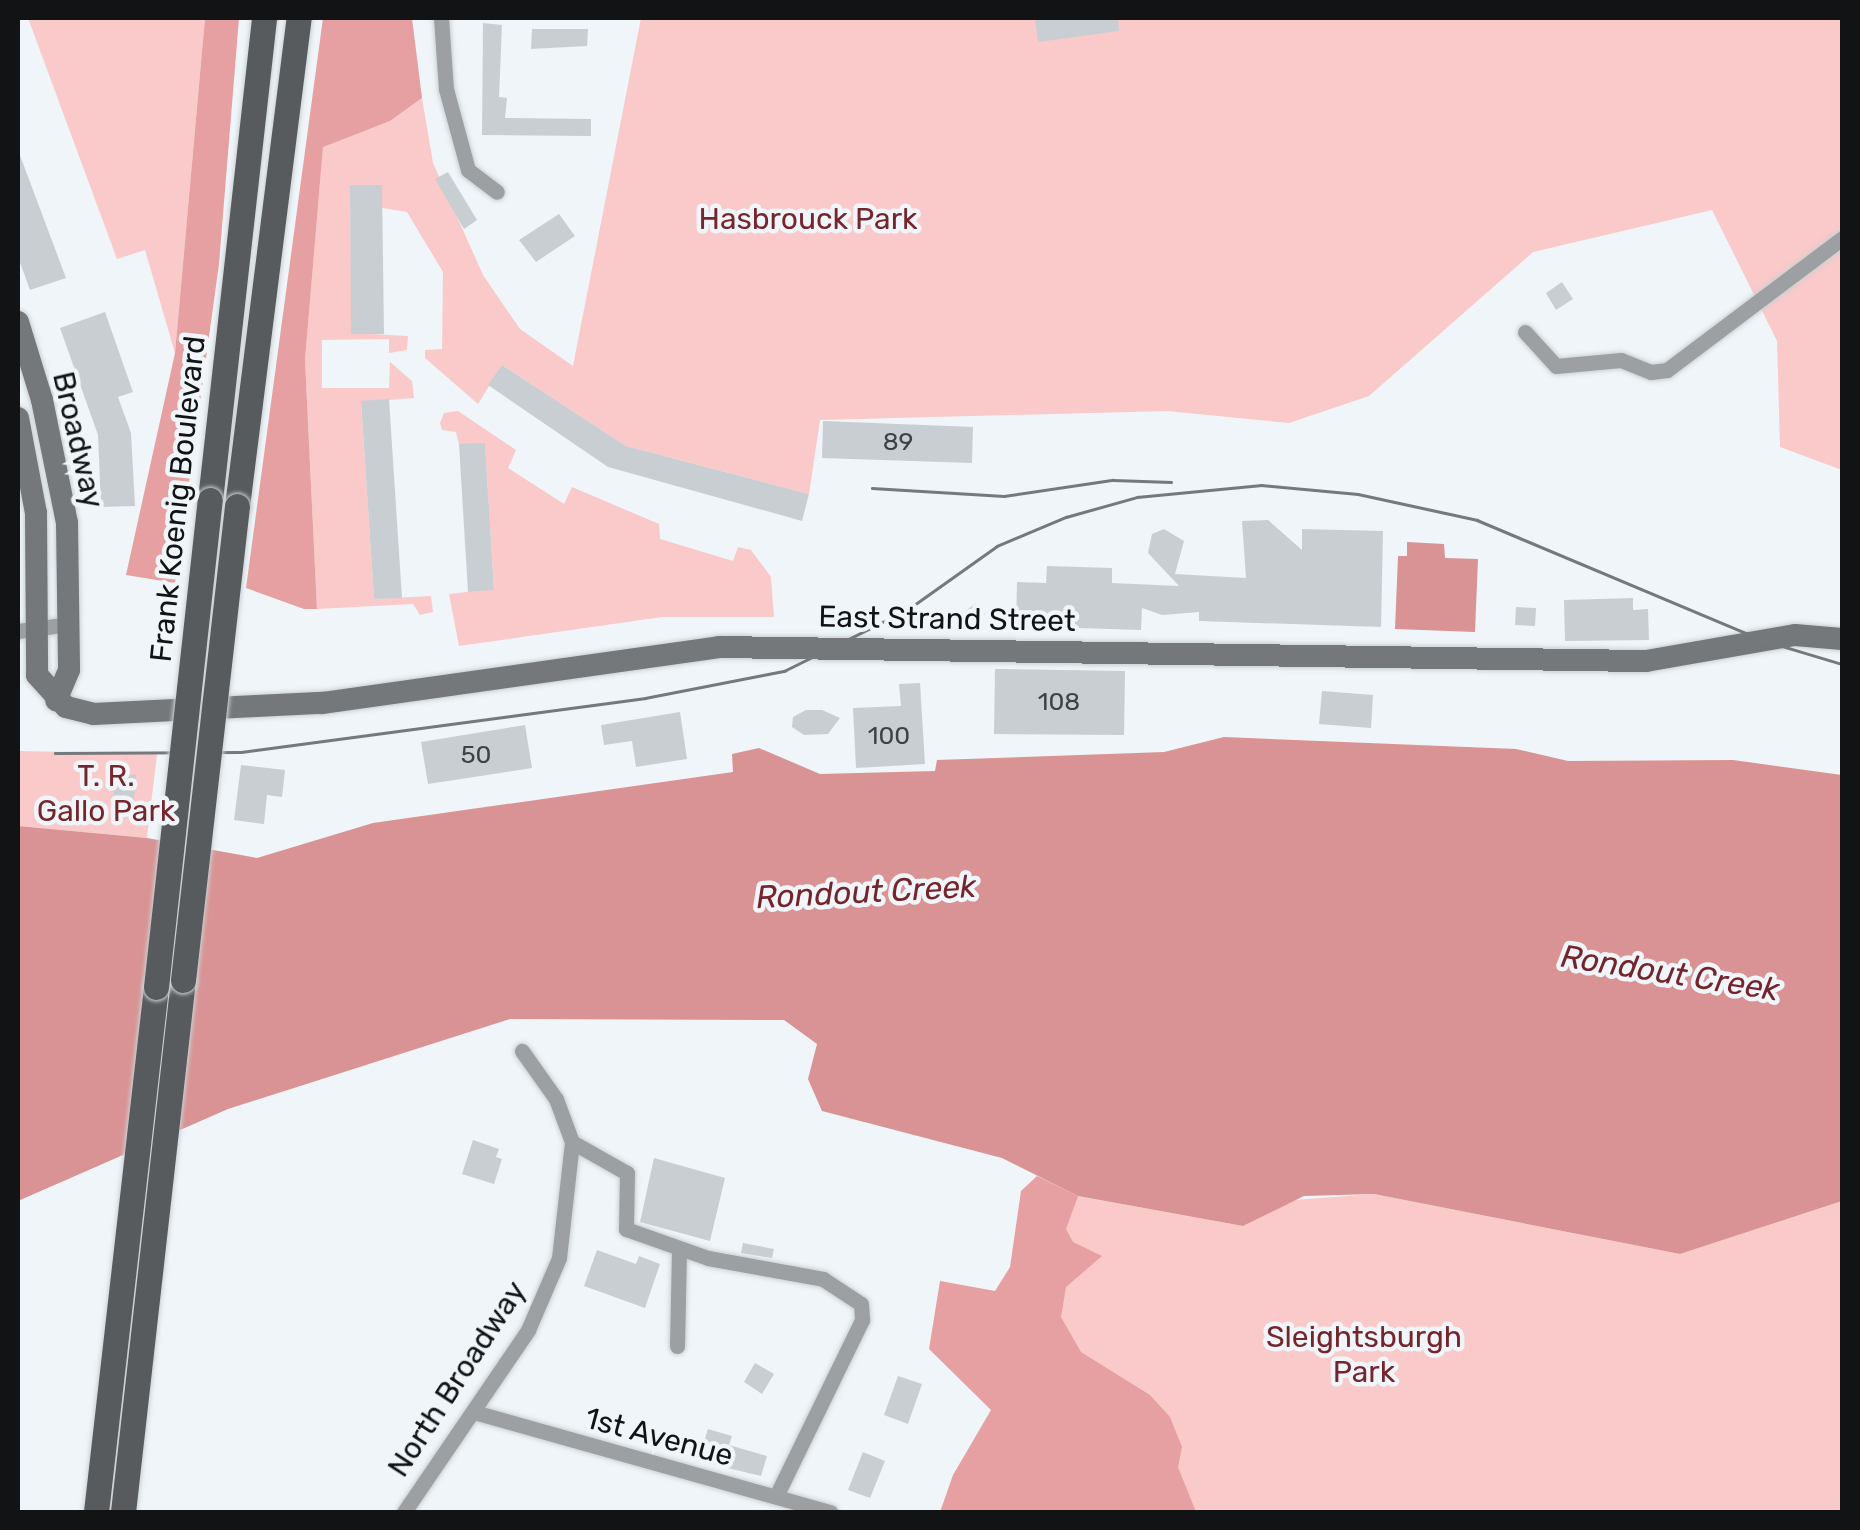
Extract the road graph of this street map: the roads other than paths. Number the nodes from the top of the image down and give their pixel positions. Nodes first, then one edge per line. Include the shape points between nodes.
1 (264, 18) edge
2 (299, 18) edge
3 (441, 18) edge
4 (497, 192) dead end
5 (1842, 238) edge
6 (18, 322) edge
7 (1525, 332) dead end
8 (18, 418) edge
9 (69, 624) junction
10 (28, 627) edge
11 (1842, 639) edge
12 (56, 700) junction
13 (522, 1050) dead end
14 (572, 1142) junction
15 (680, 1250) junction
16 (678, 1346) dead end
17 (474, 1412) junction
18 (776, 1496) junction
19 (96, 1512) edge
20 (123, 1512) edge
21 (404, 1512) edge
22 (830, 1512) edge

1 - 19 main road, Frank Koenig Boulevard, bridge
2 - 20 main road, Frank Koenig Boulevard, bridge
3 - 4 street via 446,89 463,156 468,170
5 - 7 street via 1667,370 1651,372 1621,360 1556,366
6 - 9 street, Broadway via 63,491
8 - 10 street, Broadway via 36,512
9 - 10 street
9 - 12 street, Broadway via 69,670
10 - 12 street, Broadway via 37,674
11 - 12 street, East Strand Street via 1795,636 1646,660 718,647 303,705 94,714
13 - 14 street, North Broadway via 556,1099
14 - 15 street via 627,1172 626,1229
14 - 17 street, North Broadway via 574,1164 551,1283
15 - 16 street
15 - 18 street via 823,1279 860,1304 862,1320
17 - 18 street, 1st Avenue
17 - 21 street, North Broadway
18 - 22 street, 1st Avenue

